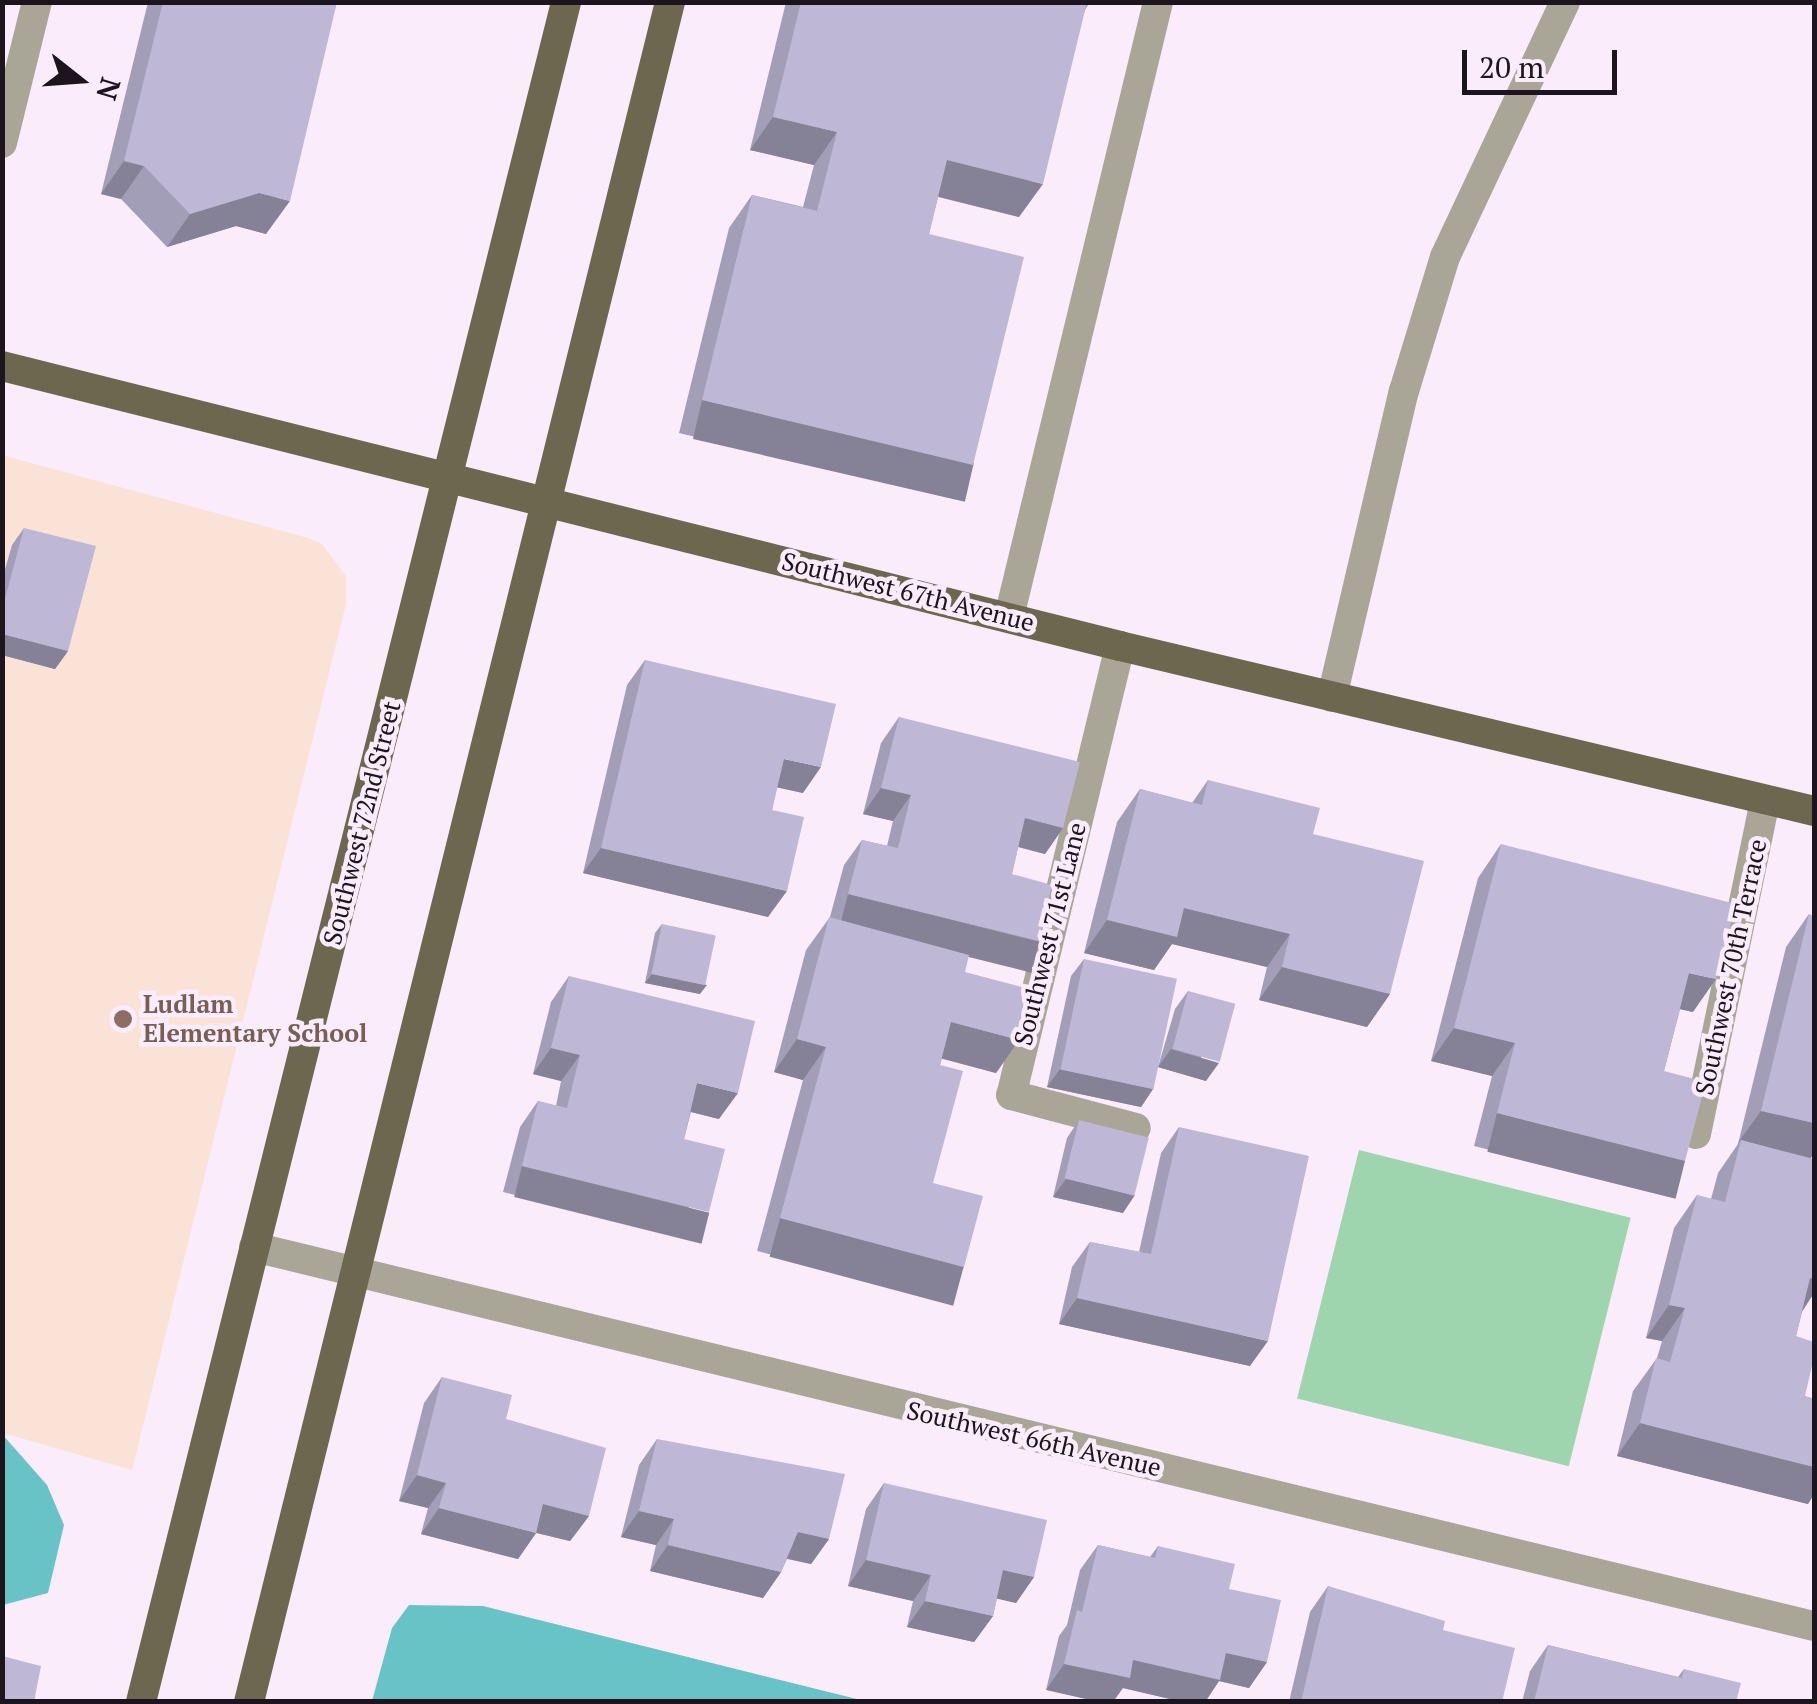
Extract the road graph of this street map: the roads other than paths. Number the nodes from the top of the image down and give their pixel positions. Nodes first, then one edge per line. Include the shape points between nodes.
1 (37, 2) edge
2 (566, 2) edge
3 (670, 2) edge
4 (1158, 2) edge
5 (1565, 2) edge
6 (2, 143) edge
7 (2, 366) edge
8 (450, 478) junction
9 (550, 503) junction
10 (1009, 617) junction
11 (1120, 646) junction
12 (1332, 697) junction
13 (1765, 800) junction
14 (1814, 812) edge
15 (1136, 1128) dead end
16 (1696, 1134) edge
17 (254, 1247) junction
18 (350, 1273) junction
19 (1814, 1626) edge
20 (141, 1702) edge
21 (249, 1702) edge

1 - 6 street
2 - 8 main road, Southwest 72nd Street
3 - 9 main road
4 - 10 street
5 - 12 street via 1439,273
7 - 8 main road, Southwest 67th Avenue
8 - 9 main road, Southwest 67th Avenue
8 - 17 main road, Southwest 72nd Street
9 - 10 main road, Southwest 67th Avenue
9 - 18 main road
10 - 11 main road, Southwest 67th Avenue
11 - 12 main road, Southwest 67th Avenue
11 - 15 street, Southwest 71st Lane via 1011,1095
12 - 13 main road, Southwest 67th Avenue
13 - 14 main road, Southwest 67th Avenue
13 - 16 street, Southwest 70th Terrace
17 - 18 street, Southwest 66th Avenue
17 - 20 main road, Southwest 72nd Street
18 - 19 street, Southwest 66th Avenue
18 - 21 main road

